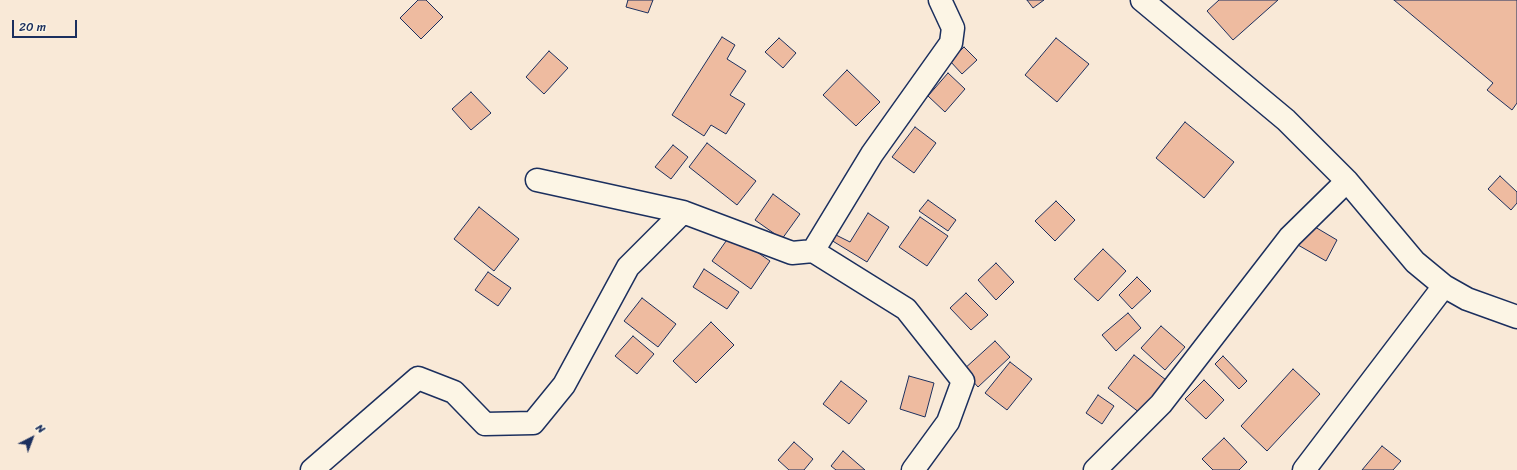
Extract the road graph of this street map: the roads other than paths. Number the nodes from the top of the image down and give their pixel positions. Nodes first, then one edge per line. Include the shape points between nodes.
1 (940, 0) edge
2 (1142, 0) edge
3 (537, 180) dead end
4 (1347, 181) junction
5 (683, 212) junction
6 (813, 251) junction
7 (1444, 286) junction
8 (1517, 317) edge
9 (312, 470) edge
10 (913, 470) edge
11 (1095, 470) edge
12 (1304, 470) edge

1 - 6 street via 953,28 951,43 872,154
2 - 4 street via 1286,120
3 - 5 street
4 - 7 street via 1415,262
4 - 11 street via 1290,237 1161,404
5 - 6 street via 792,252
5 - 9 street via 628,267 564,385 533,423 485,424 454,392 418,378
6 - 10 street via 906,309 963,381 948,422
7 - 8 street via 1467,299
7 - 12 street

